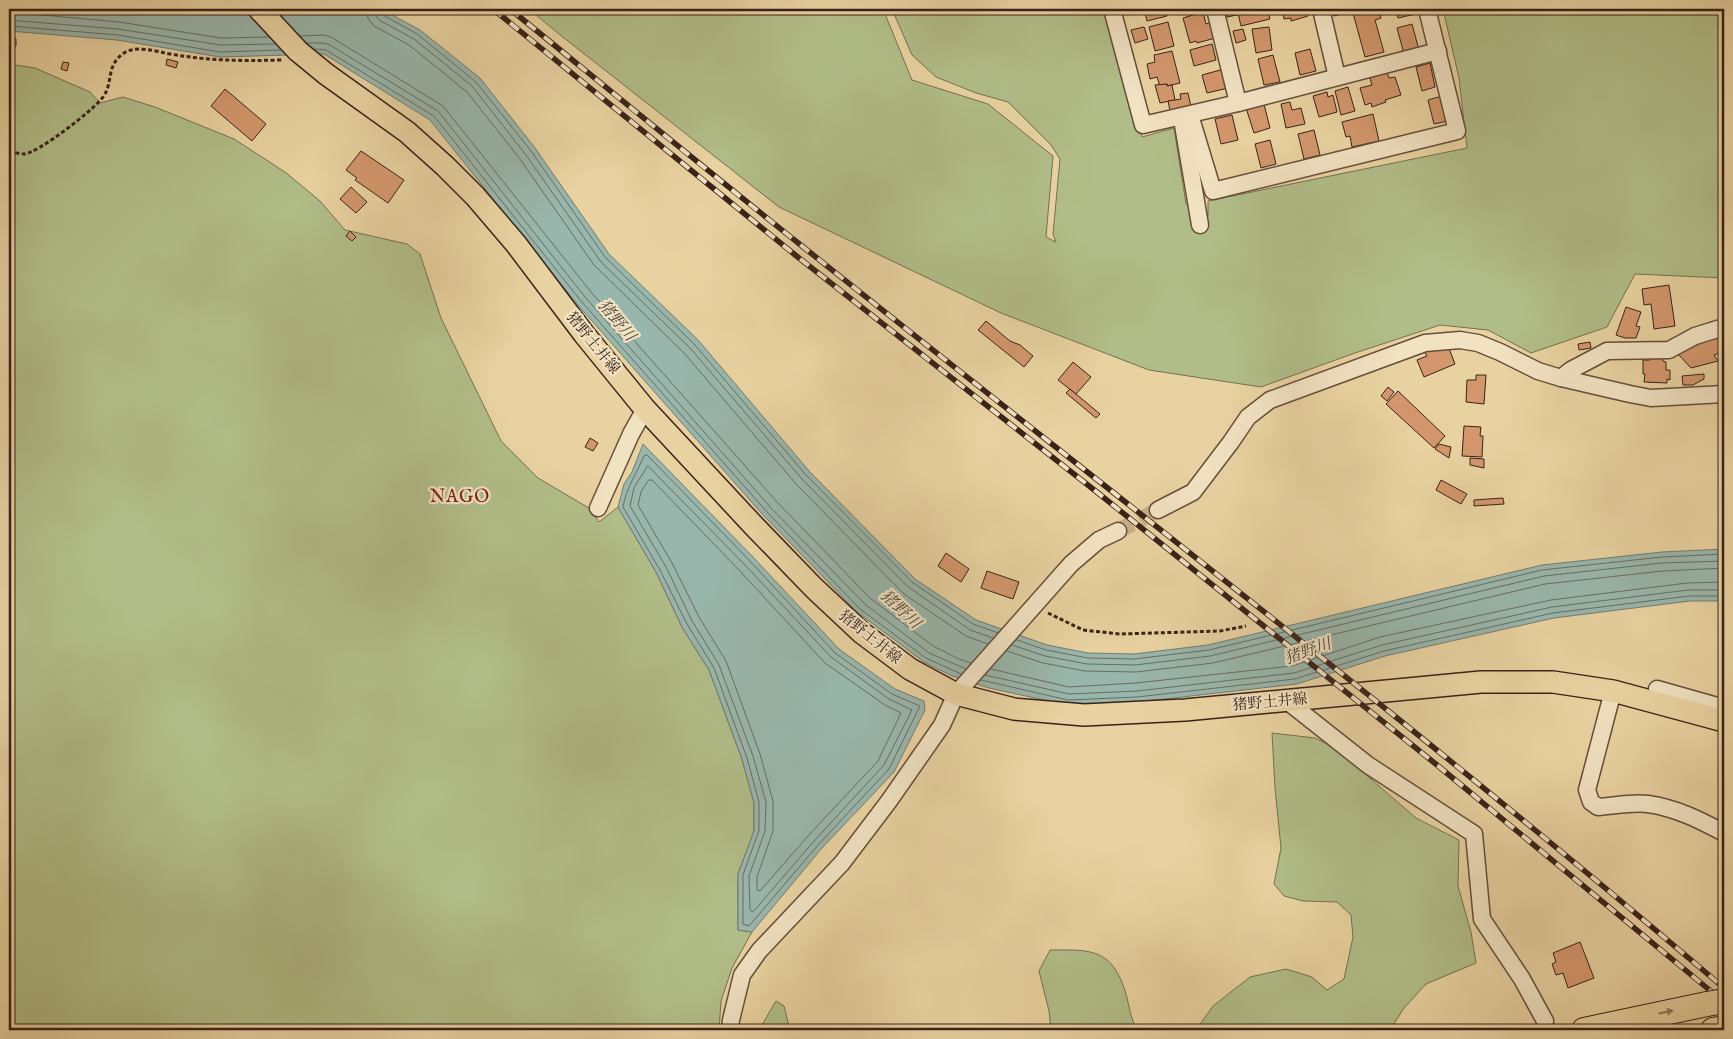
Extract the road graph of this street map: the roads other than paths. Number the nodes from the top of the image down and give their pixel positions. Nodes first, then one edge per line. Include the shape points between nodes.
1 (259, 9) edge
2 (1112, 9) edge
3 (1215, 9) edge
4 (1320, 9) edge
5 (1426, 9) edge
6 (1438, 51) junction
7 (1337, 77) junction
8 (1238, 103) junction
9 (1186, 116) junction
10 (1200, 225) dead end
11 (1724, 327) edge
12 (1561, 378) junction
13 (1724, 394) edge
14 (646, 409) junction
15 (598, 508) dead end
16 (1158, 510) tunnel mouth
17 (1118, 531) tunnel mouth
18 (963, 687) junction
19 (1657, 689) dead end
20 (1612, 691) junction
21 (1287, 701) junction
22 (1724, 708) edge
23 (1724, 721) edge
24 (1724, 833) edge
25 (1716, 1002) edge
26 (1545, 1021) dead end
27 (1724, 1028) edge
28 (730, 1030) edge
29 (1584, 1030) edge
30 (1712, 1030) edge

1 - 14 main road, 猪野土井線 via 301,54 407,132 475,196
2 - 9 street via 1143,125
3 - 8 street
4 - 7 street
5 - 6 street
6 - 7 street
6 - 9 street via 1457,131 1213,191
7 - 8 street
8 - 9 street
9 - 10 street
11 - 12 street via 1695,336 1669,350 1607,351
12 - 13 street via 1651,398
12 - 16 street via 1478,343 1460,340 1425,343 1270,400 1248,416 1193,492
14 - 15 street via 631,434
14 - 18 main road, 猪野土井線 via 754,526 862,633 910,670
17 - 18 street via 1099,540 1071,564
18 - 21 main road, 猪野土井線 via 1014,708 1084,715
18 - 28 street via 942,725 889,802 842,863 759,951 742,975
19 - 22 street
20 - 21 main road, 猪野土井線 via 1553,682 1481,682
20 - 23 main road, 猪野土井線
20 - 24 street via 1587,790 1591,802 1598,808 1647,804 1673,810 1693,816
21 - 26 street via 1368,765 1474,834 1482,919 1522,979
29 -> 25 highway
27 - 30 highway

